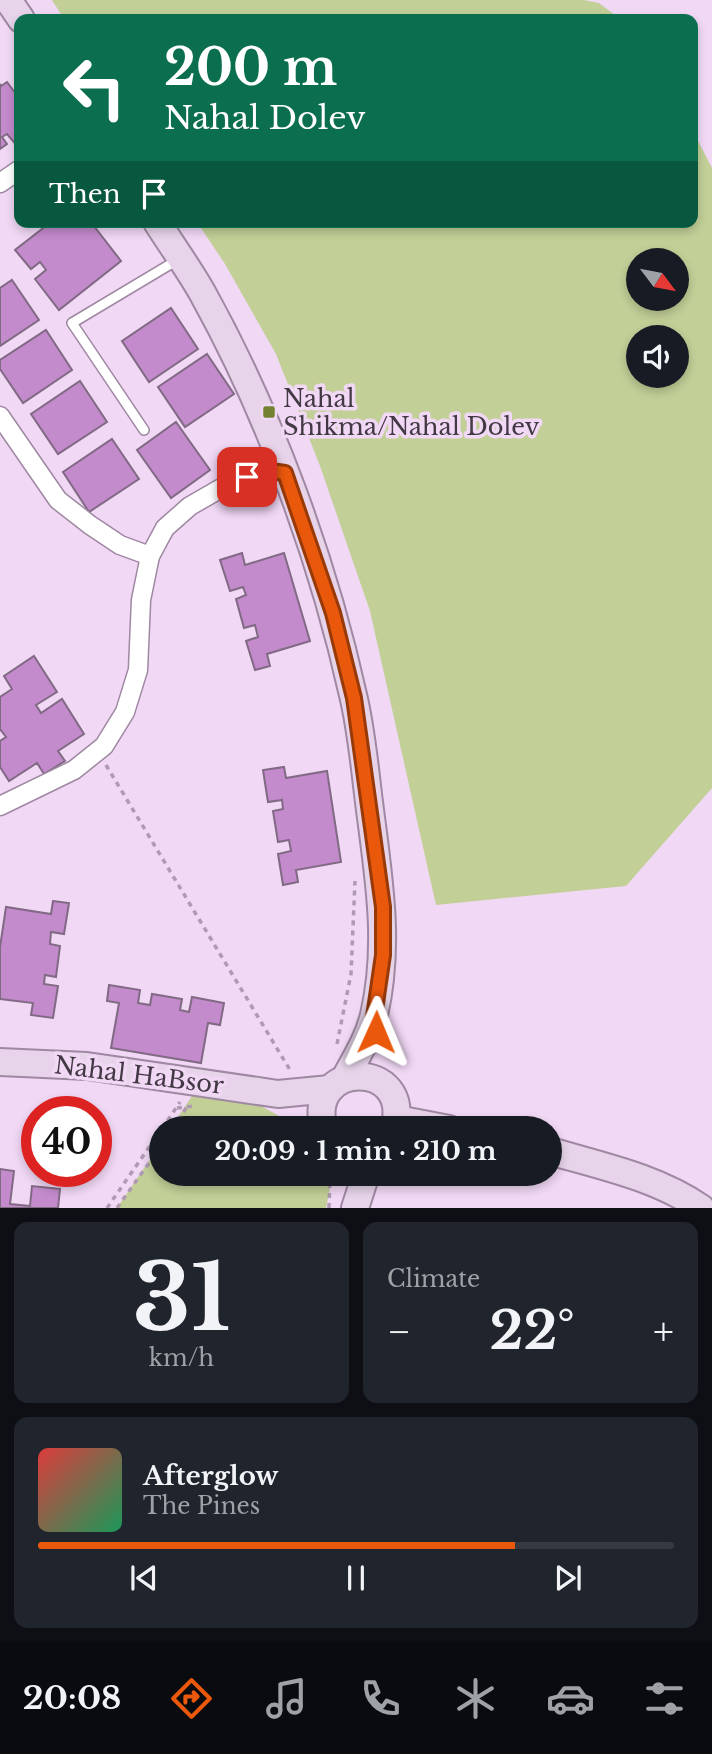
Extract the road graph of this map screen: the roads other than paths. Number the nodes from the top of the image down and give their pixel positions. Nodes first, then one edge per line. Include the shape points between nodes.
1 (161, 228) edge
2 (181, 258) junction
3 (0, 416) edge
4 (144, 430) dead end
5 (285, 473) junction
6 (150, 556) junction
7 (0, 806) edge
8 (374, 1017) junction
9 (0, 1062) edge
10 (283, 1081) junction
11 (380, 1081) junction
12 (338, 1083) junction
13 (313, 1116) edge
14 (322, 1116) edge
15 (396, 1116) edge
16 (562, 1154) edge
17 (347, 1186) edge
18 (362, 1186) edge
19 (349, 1208) edge
20 (355, 1208) edge
21 (701, 1208) edge

1 - 2 street
2 - 4 lane via 72,323
2 - 5 street via 243,374
3 - 6 street via 58,500 121,545
5 - 6 street via 264,470 190,506 165,528
5 - 8 street via 333,613 354,698 383,907 383,955
6 - 7 street via 141,600 138,670 125,712 104,746 74,770
8 - 11 street
8 - 12 street via 358,1055
9 - 10 street, Nahal HaBsor via 87,1066 199,1081
10 - 12 street, Nahal HaBsor
10 - 13 street, Nahal HaBsor
11 - 12 street, Nahal HaBsor via 367,1076
11 - 15 street via 394,1096
12 - 14 street via 323,1101
16 - 21 street via 645,1178
17 - 19 street
18 - 20 street

